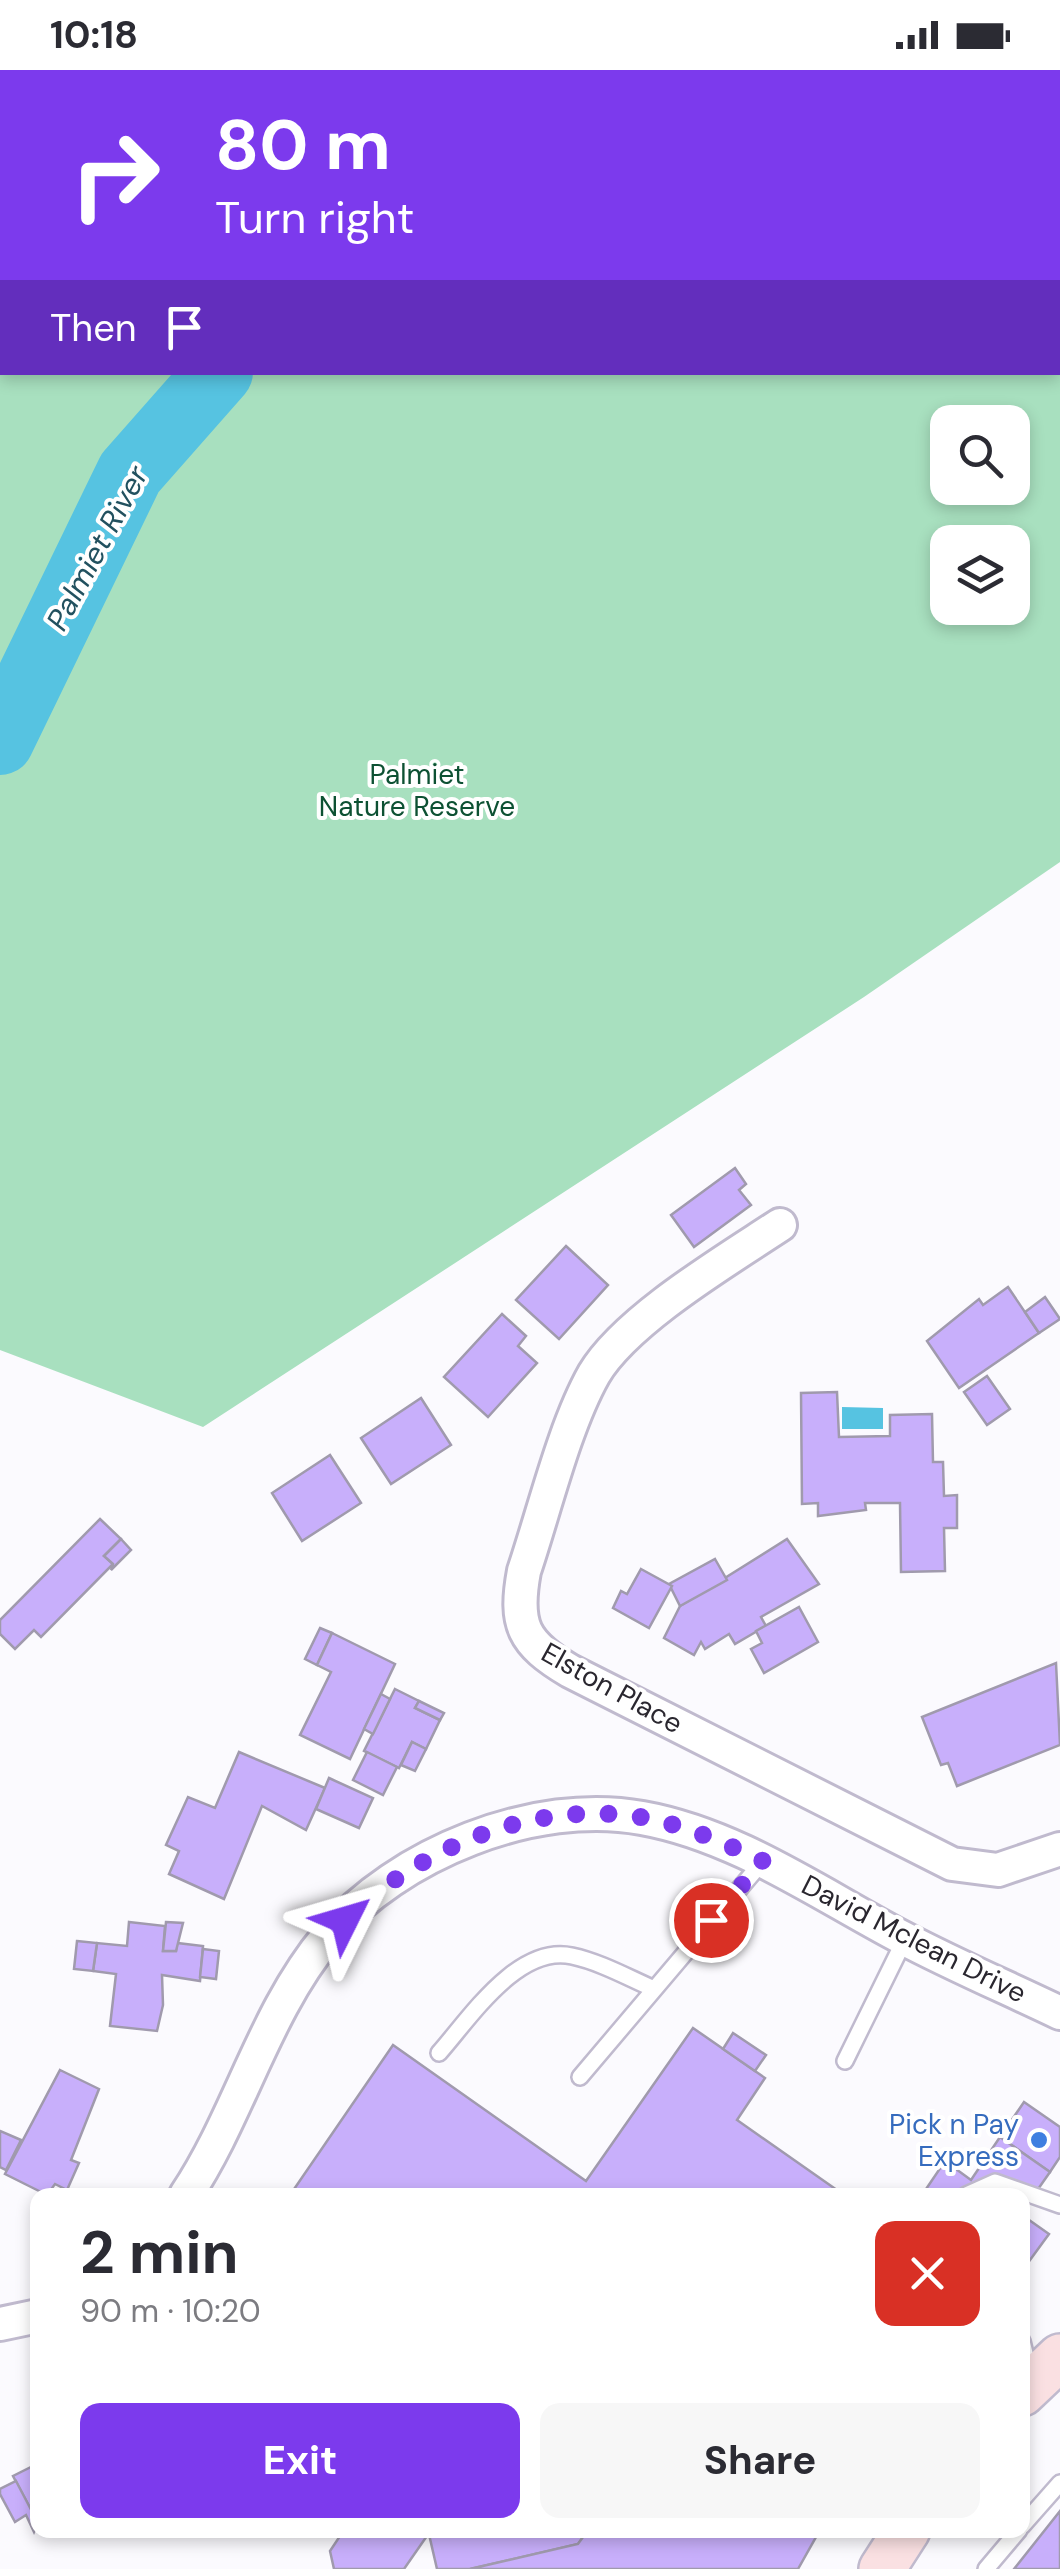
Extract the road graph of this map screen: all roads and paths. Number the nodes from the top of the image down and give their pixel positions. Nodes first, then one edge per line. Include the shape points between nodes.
1 (780, 1225) dead end
2 (1060, 1849) edge
3 (763, 1861) junction
4 (906, 1940) junction
5 (652, 1988) junction
6 (1060, 2013) edge
7 (439, 2053) dead end
8 (844, 2061) dead end
9 (580, 2077) dead end
10 (189, 2188) edge
11 (981, 2188) edge
12 (1011, 2188) edge
13 (1030, 2195) edge
14 (1060, 2205) edge
15 (30, 2318) edge
16 (0, 2324) edge
17 (1060, 2483) edge
18 (1030, 2518) edge
19 (902, 2538) edge
20 (1012, 2538) edge
21 (882, 2569) edge
22 (986, 2569) edge

1 - 2 street, Elston Place via 646,1321 594,1374 524,1570 525,1634 570,1671 952,1864 998,1870
3 - 4 street, David Mclean Drive
3 - 5 lane
3 - 10 street, David Mclean Drive via 638,1817 532,1821 432,1854 328,1936 264,2038
4 - 6 street, David Mclean Drive
4 - 8 lane
5 - 7 lane via 574,1956 543,1958 509,1977
5 - 9 lane
11 - 12 lane via 994,2182
13 - 14 lane
15 - 16 street
17 - 18 lane
19 - 21 street
20 - 22 lane

